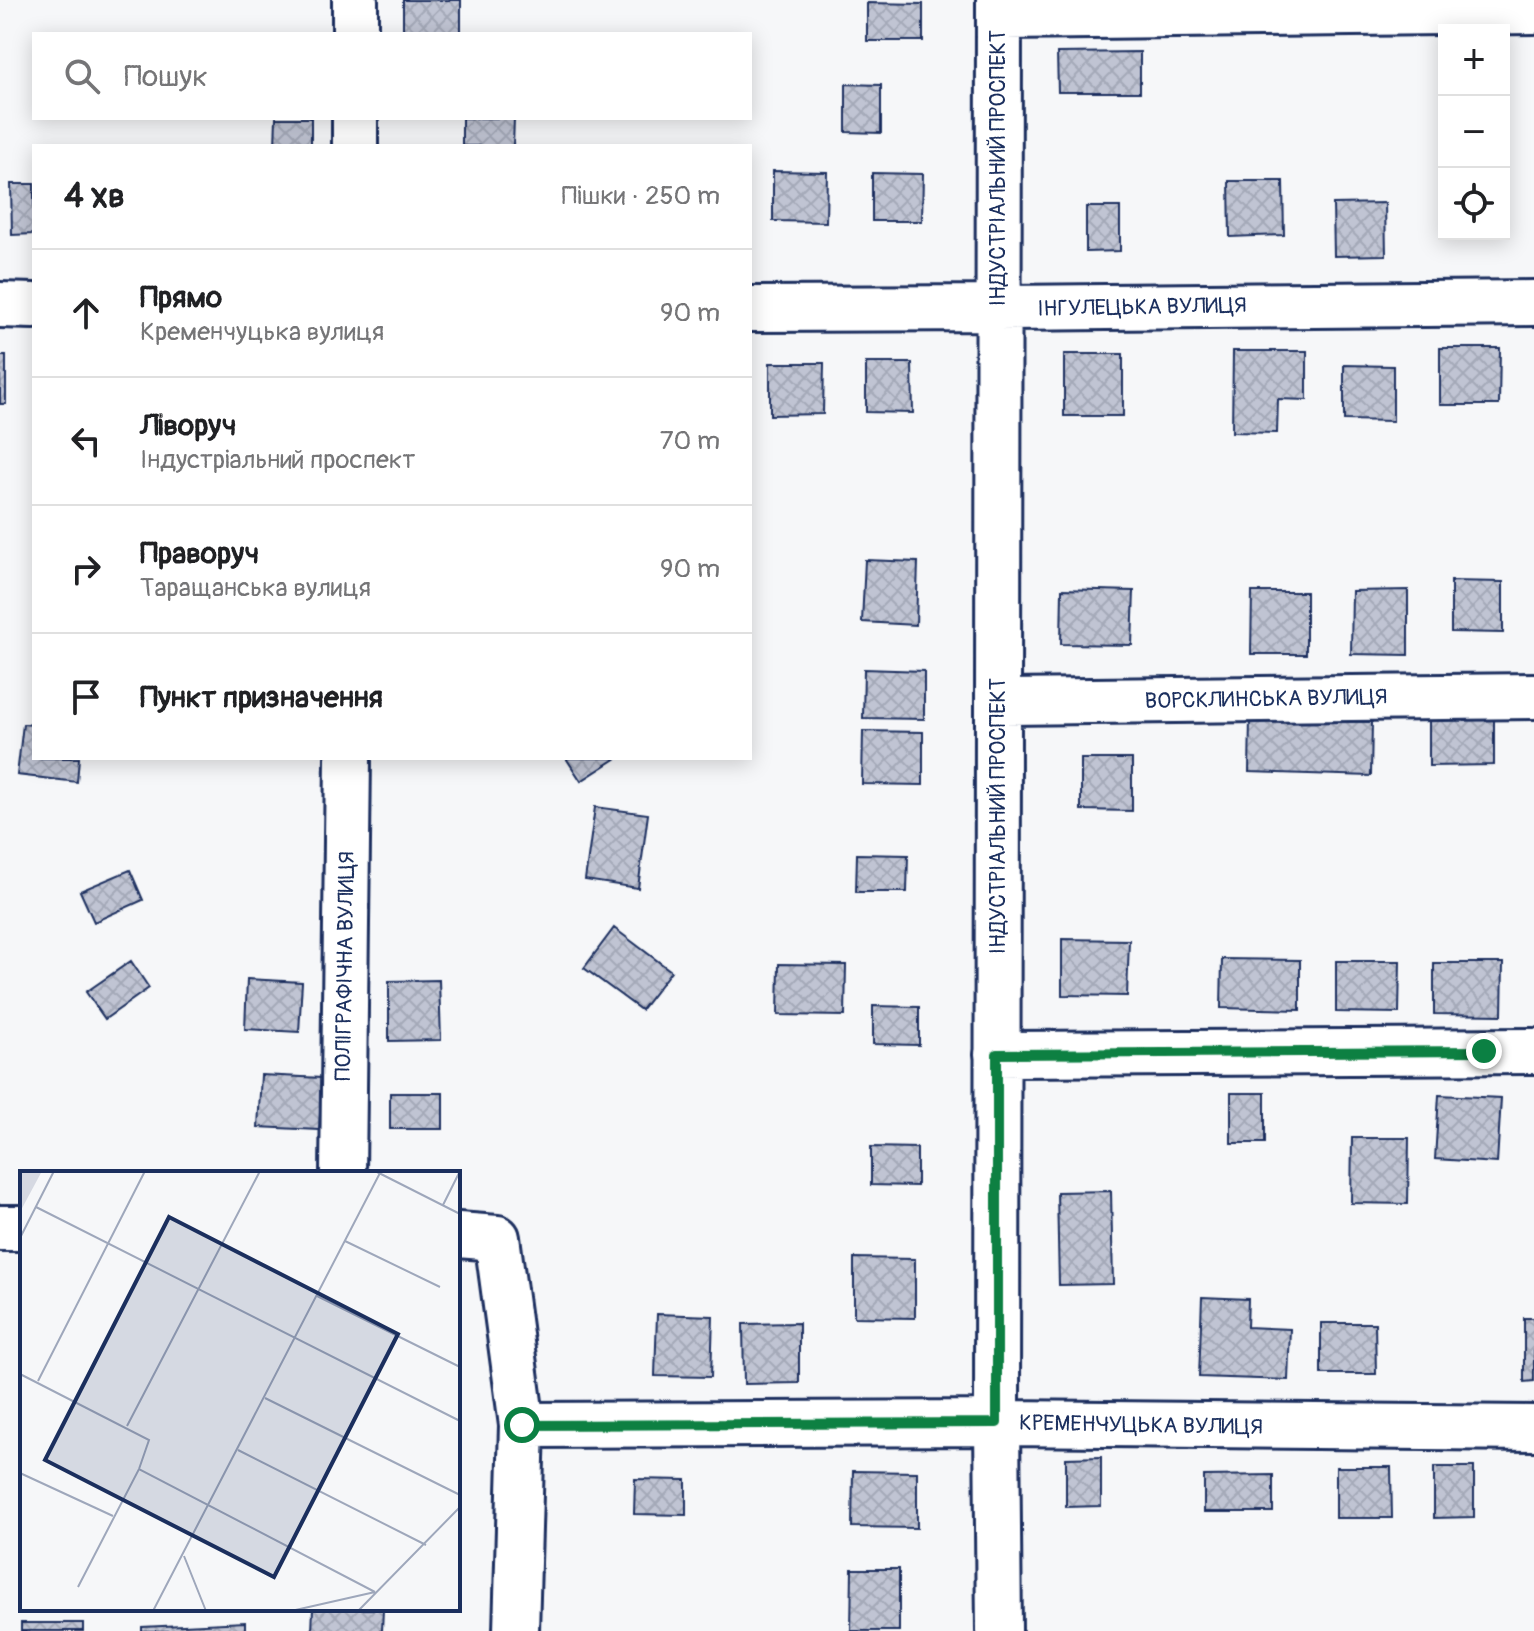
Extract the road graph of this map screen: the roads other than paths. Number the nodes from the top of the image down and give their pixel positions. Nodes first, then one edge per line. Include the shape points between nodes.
1 (355, 0) edge
2 (999, 8) edge
3 (1534, 11) edge
4 (355, 32) edge
5 (355, 120) edge
6 (355, 144) edge
7 (1534, 303) edge
8 (0, 305) edge
9 (32, 306) edge
10 (998, 308) junction
11 (752, 309) edge
12 (1534, 696) edge
13 (998, 702) junction
14 (348, 760) edge
15 (1534, 1051) edge
16 (997, 1054) junction
17 (343, 1171) edge
18 (460, 1235) edge
19 (997, 1423) junction
20 (522, 1425) junction
21 (1534, 1428) edge
22 (516, 1631) edge
23 (999, 1631) edge

1 - 4 street
2 - 3 street
2 - 10 street, ІНДУСТРІАЛЬНИЙ ПРОСПЕКТ
5 - 6 street
7 - 10 street, ІНГУЛЕЦЬКА ВУЛИЦЯ
8 - 9 street
10 - 11 street, ІНГУЛЕЦЬКА ВУЛИЦЯ
10 - 13 street, ІНДУСТРІАЛЬНИЙ ПРОСПЕКТ
12 - 13 street, ВОРСКЛИНСЬКА ВУЛИЦЯ
13 - 16 street, ІНДУСТРІАЛЬНИЙ ПРОСПЕКТ
14 - 17 street, ПОЛІГРАФІЧНА ВУЛИЦЯ
15 - 16 street
16 - 19 street, ІНДУСТРІАЛЬНИЙ ПРОСПЕКТ
18 - 20 street via 497,1238
19 - 20 street, КРЕМЕНЧУЦЬКА ВУЛИЦЯ
19 - 21 street, КРЕМЕНЧУЦЬКА ВУЛИЦЯ
19 - 23 street, ІНДУСТРІАЛЬНИЙ ПРОСПЕКТ
20 - 22 street

